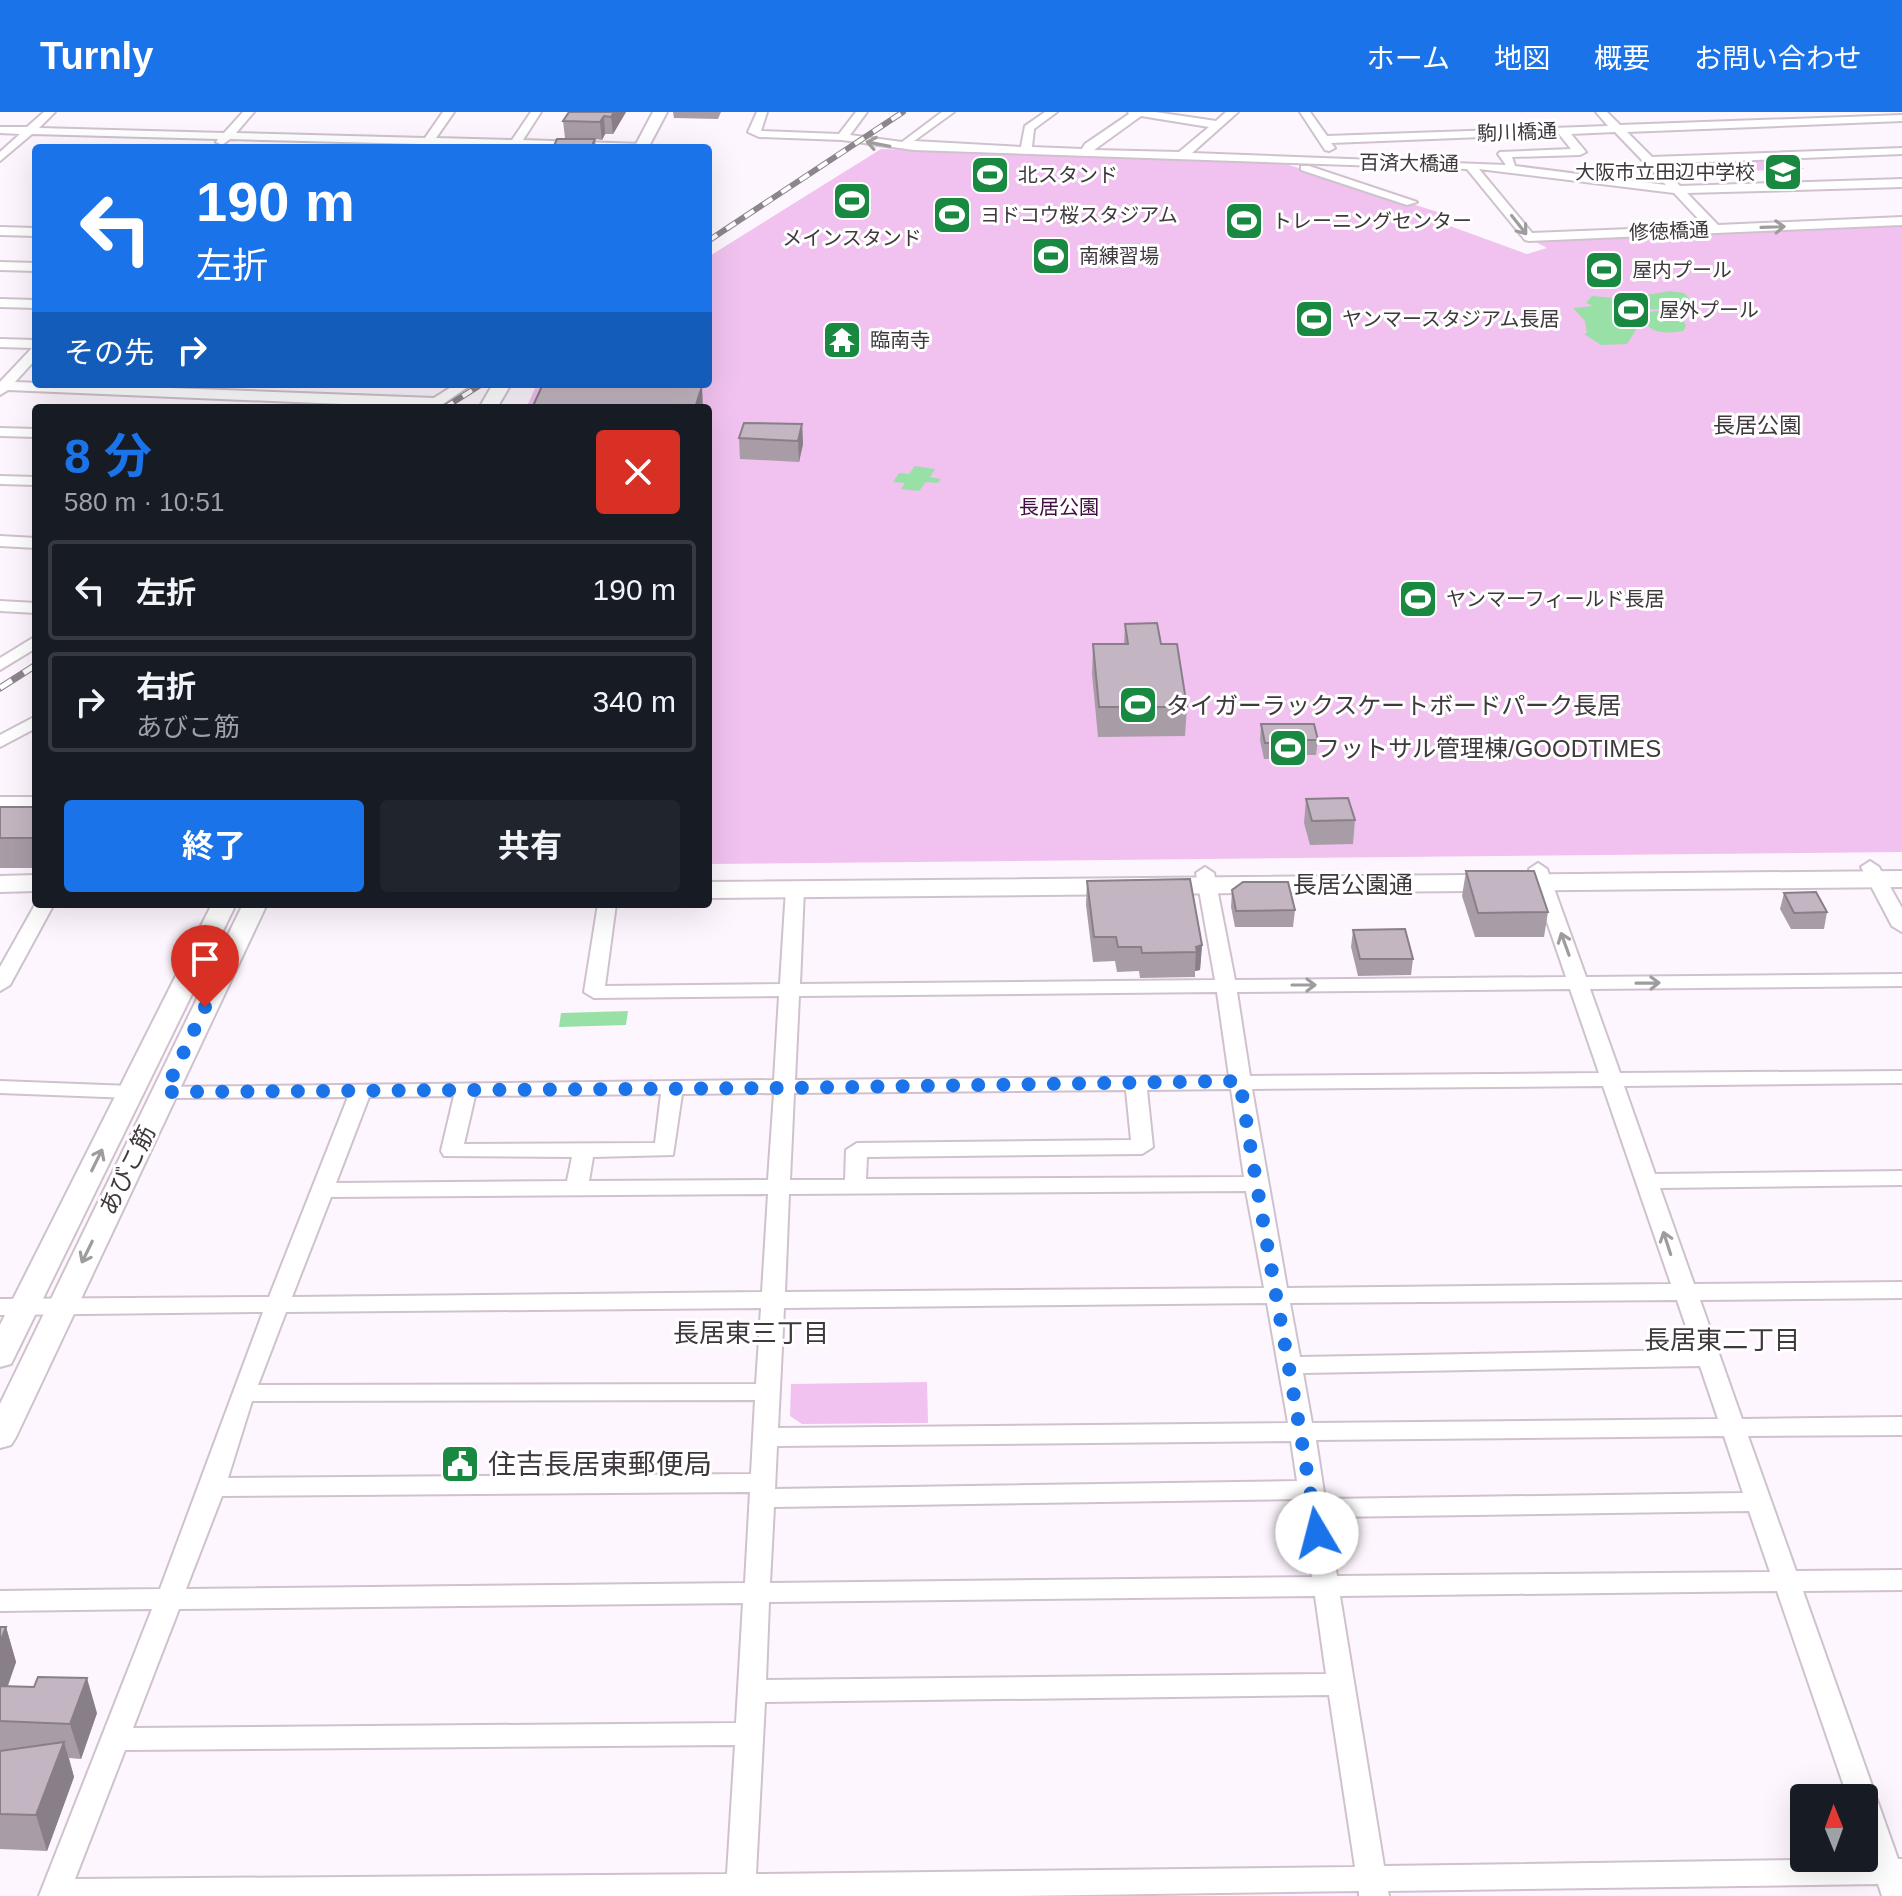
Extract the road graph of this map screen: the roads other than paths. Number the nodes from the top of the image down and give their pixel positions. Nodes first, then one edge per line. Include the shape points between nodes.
1 (50, 112) edge
2 (249, 112) edge
3 (449, 112) edge
4 (536, 112) edge
5 (643, 112) edge
6 (660, 112) edge
7 (762, 112) edge
8 (862, 112) edge
9 (949, 112) edge
10 (1052, 112) edge
11 (1137, 112) edge
12 (1233, 112) edge
13 (1305, 112) edge
14 (1601, 112) edge
15 (1713, 112) edge
16 (1902, 114) edge
17 (1725, 124) junction
18 (1219, 125) junction
19 (1617, 129) junction
20 (0, 130) edge
21 (30, 131) junction
22 (1562, 131) junction
23 (227, 136) junction
24 (842, 137) junction
25 (1323, 140) junction
26 (220, 144) edge
27 (403, 144) edge
28 (426, 144) edge
29 (515, 144) edge
30 (634, 144) edge
31 (635, 144) edge
32 (914, 147) junction
33 (1902, 151) edge
34 (1026, 152) junction
35 (1087, 153) junction
36 (1535, 153) junction
37 (1180, 157) junction
38 (0, 158) edge
39 (1283, 160) junction
40 (1338, 161) junction
41 (1648, 161) junction
42 (1470, 165) junction
43 (1514, 167) junction
44 (1551, 172) junction
45 (1902, 183) edge
46 (1675, 190) junction
47 (1411, 202) dead end
48 (1902, 221) edge
49 (1715, 229) junction
50 (0, 231) edge
51 (32, 232) edge
52 (0, 266) edge
53 (32, 267) edge
54 (0, 303) edge
55 (32, 304) edge
56 (0, 343) edge
57 (32, 344) edge
58 (32, 355) edge
59 (1, 388) edge
60 (459, 388) edge
61 (253, 389) edge
62 (422, 404) edge
63 (435, 404) edge
64 (0, 432) edge
65 (32, 433) edge
66 (0, 480) edge
67 (32, 481) edge
68 (0, 541) edge
69 (32, 543) edge
70 (0, 606) edge
71 (32, 608) edge
72 (32, 644) edge
73 (0, 665) edge
74 (32, 723) edge
75 (0, 742) edge
76 (0, 802) edge
77 (32, 802) edge
78 (1888, 873) edge
79 (712, 876) edge
80 (1541, 876) junction
81 (1206, 878) junction
82 (32, 883) edge
83 (0, 884) edge
84 (795, 889) junction
85 (712, 890) edge
86 (0, 897) edge
87 (32, 897) edge
88 (43, 908) edge
89 (222, 908) edge
90 (253, 908) edge
91 (606, 908) edge
92 (1902, 926) edge
93 (1902, 980) edge
94 (1580, 984) junction
95 (0, 985) edge
96 (1226, 985) junction
97 (790, 990) junction
98 (1902, 1077) edge
99 (1613, 1079) junction
100 (1240, 1081) junction
101 (1136, 1083) junction
102 (0, 1087) edge
103 (672, 1088) junction
104 (784, 1088) junction
105 (466, 1090) junction
106 (361, 1091) junction
107 (131, 1092) junction
108 (165, 1092) junction
109 (584, 1150) junction
110 (1902, 1178) edge
111 (1647, 1181) junction
112 (1256, 1184) junction
113 (779, 1187) junction
114 (855, 1187) junction
115 (577, 1189) junction
116 (324, 1190) junction
117 (1902, 1290) edge
118 (1684, 1293) junction
119 (1277, 1295) junction
120 (773, 1300) junction
121 (279, 1306) junction
122 (12, 1307) edge
123 (59, 1308) junction
124 (0, 1356) edge
125 (1707, 1358) junction
126 (1288, 1365) junction
127 (768, 1392) junction
128 (243, 1393) junction
129 (1902, 1426) edge
130 (1732, 1428) junction
131 (1302, 1432) junction
132 (0, 1437) edge
133 (765, 1437) junction
134 (213, 1487) junction
135 (762, 1491) junction
136 (1312, 1499) junction
137 (1757, 1502) junction
138 (1902, 1580) edge
139 (1786, 1581) junction
140 (1325, 1585) junction
141 (757, 1593) junction
142 (0, 1601) edge
143 (169, 1601) junction
144 (1340, 1684) junction
145 (752, 1691) junction
146 (749, 1734) junction
147 (114, 1739) junction
148 (1857, 1784) edge
149 (1878, 1837) edge
150 (1895, 1879) edge
151 (741, 1887) junction
152 (1373, 1888) edge
153 (854, 1891) edge
154 (55, 1893) edge

1 - 21 street
2 - 23 street
3 - 28 street
4 - 29 street
5 - 30 main road
6 - 31 main road
7 - 24 street, 百済大橋通 via 754,132 759,134
8 - 24 street
9 - 32 street via 907,141
10 - 34 street via 1029,128
11 - 18 street
11 - 35 street via 1089,146
12 - 18 street
13 - 25 street
14 - 19 street
15 - 17 street
16 - 17 street, 駒川橋通
17 - 19 street, 駒川橋通
18 - 37 street
19 - 22 street, 駒川橋通
19 - 41 street
20 - 21 street
21 - 23 street
21 - 38 street via 16,149
22 - 25 street, 駒川橋通
22 - 36 street via 1580,152
23 - 26 street
23 - 27 street
32 -> 24 street, 百済大橋通
25 - 40 street
32 - 34 street, 百済大橋通
33 - 41 street
34 - 35 street, 百済大橋通
35 - 37 street, 百済大橋通
36 - 43 street via 1504,154
36 - 44 street
37 - 39 street, 百済大橋通
39 - 40 street, 百済大橋通
39 - 47 street
40 - 42 street, 百済大橋通
41 - 46 street
42 - 43 street, 百済大橋通
42 -> 49 street, 修徳橋通 via 1529,237
43 - 44 street, 百済大橋通
44 - 46 street, 百済大橋通
45 - 46 street, 百済大橋通
46 - 49 street
49 -> 48 street, 修徳橋通
50 - 51 street
52 - 53 street
54 - 55 street
56 - 57 street
58 - 59 street
59 - 61 street
60 - 63 street
61 - 62 street
64 - 65 street
66 - 67 street
68 - 69 street
70 - 71 street
72 - 73 street
74 - 75 street
76 - 77 street
78 - 80 highway, 長居公園通
78 - 92 street
79 - 81 highway, 長居公園通
80 - 81 highway, 長居公園通
94 -> 80 street
81 - 84 highway, 長居公園通
81 - 96 street
82 - 83 highway
84 - 85 highway, 長居公園通
84 - 97 street
86 - 87 highway
88 - 95 street
89 - 107 main road, あびこ筋
90 - 108 main road, あびこ筋
91 - 97 street via 594,992
94 -> 93 street
96 -> 94 street
94 - 99 street
96 - 97 street
96 - 100 street
97 - 104 street
98 - 99 street
99 - 100 street
99 - 111 street
100 - 101 street
100 - 112 street
101 - 104 street
101 - 114 street via 1142,1147 857,1150
102 - 107 street
103 - 104 street
103 - 105 street
103 - 109 street via 665,1150
104 - 113 street
105 - 106 street
105 - 109 street via 452,1151
106 - 108 street
106 - 116 street
122 -> 107 main road, あびこ筋
108 -> 123 main road, あびこ筋
109 - 115 street
110 - 111 street
118 -> 111 street
112 - 114 street
112 - 119 street
113 - 114 street
113 - 115 street
113 - 120 street
115 - 116 street
116 - 121 street
117 - 118 street
118 - 119 street
118 - 125 street
119 - 120 street
119 - 126 street
120 - 121 street
120 - 127 street
121 - 123 street
121 - 128 street
122 - 123 street
122 - 124 main road, あびこ筋
123 - 132 main road, あびこ筋
125 - 126 street
125 - 130 street
126 - 131 street
127 - 128 street
127 - 133 street
128 - 134 street
129 - 130 street
130 - 131 street
130 - 137 street
131 - 133 street
131 - 136 street
133 - 135 street
134 - 135 street
134 - 143 street
135 - 136 street
135 - 141 street
136 - 137 street
136 - 140 street
137 - 139 street
138 - 139 street
139 - 140 street
139 - 148 street
140 - 141 street
140 - 144 street
141 - 143 street
141 - 145 street
142 - 143 street
143 - 147 street
144 - 145 street
144 - 152 street
145 - 146 street
146 - 147 street
146 - 151 street
147 - 154 street
149 - 150 street
150 - 152 street
151 - 153 street
151 - 154 street
152 - 153 street

